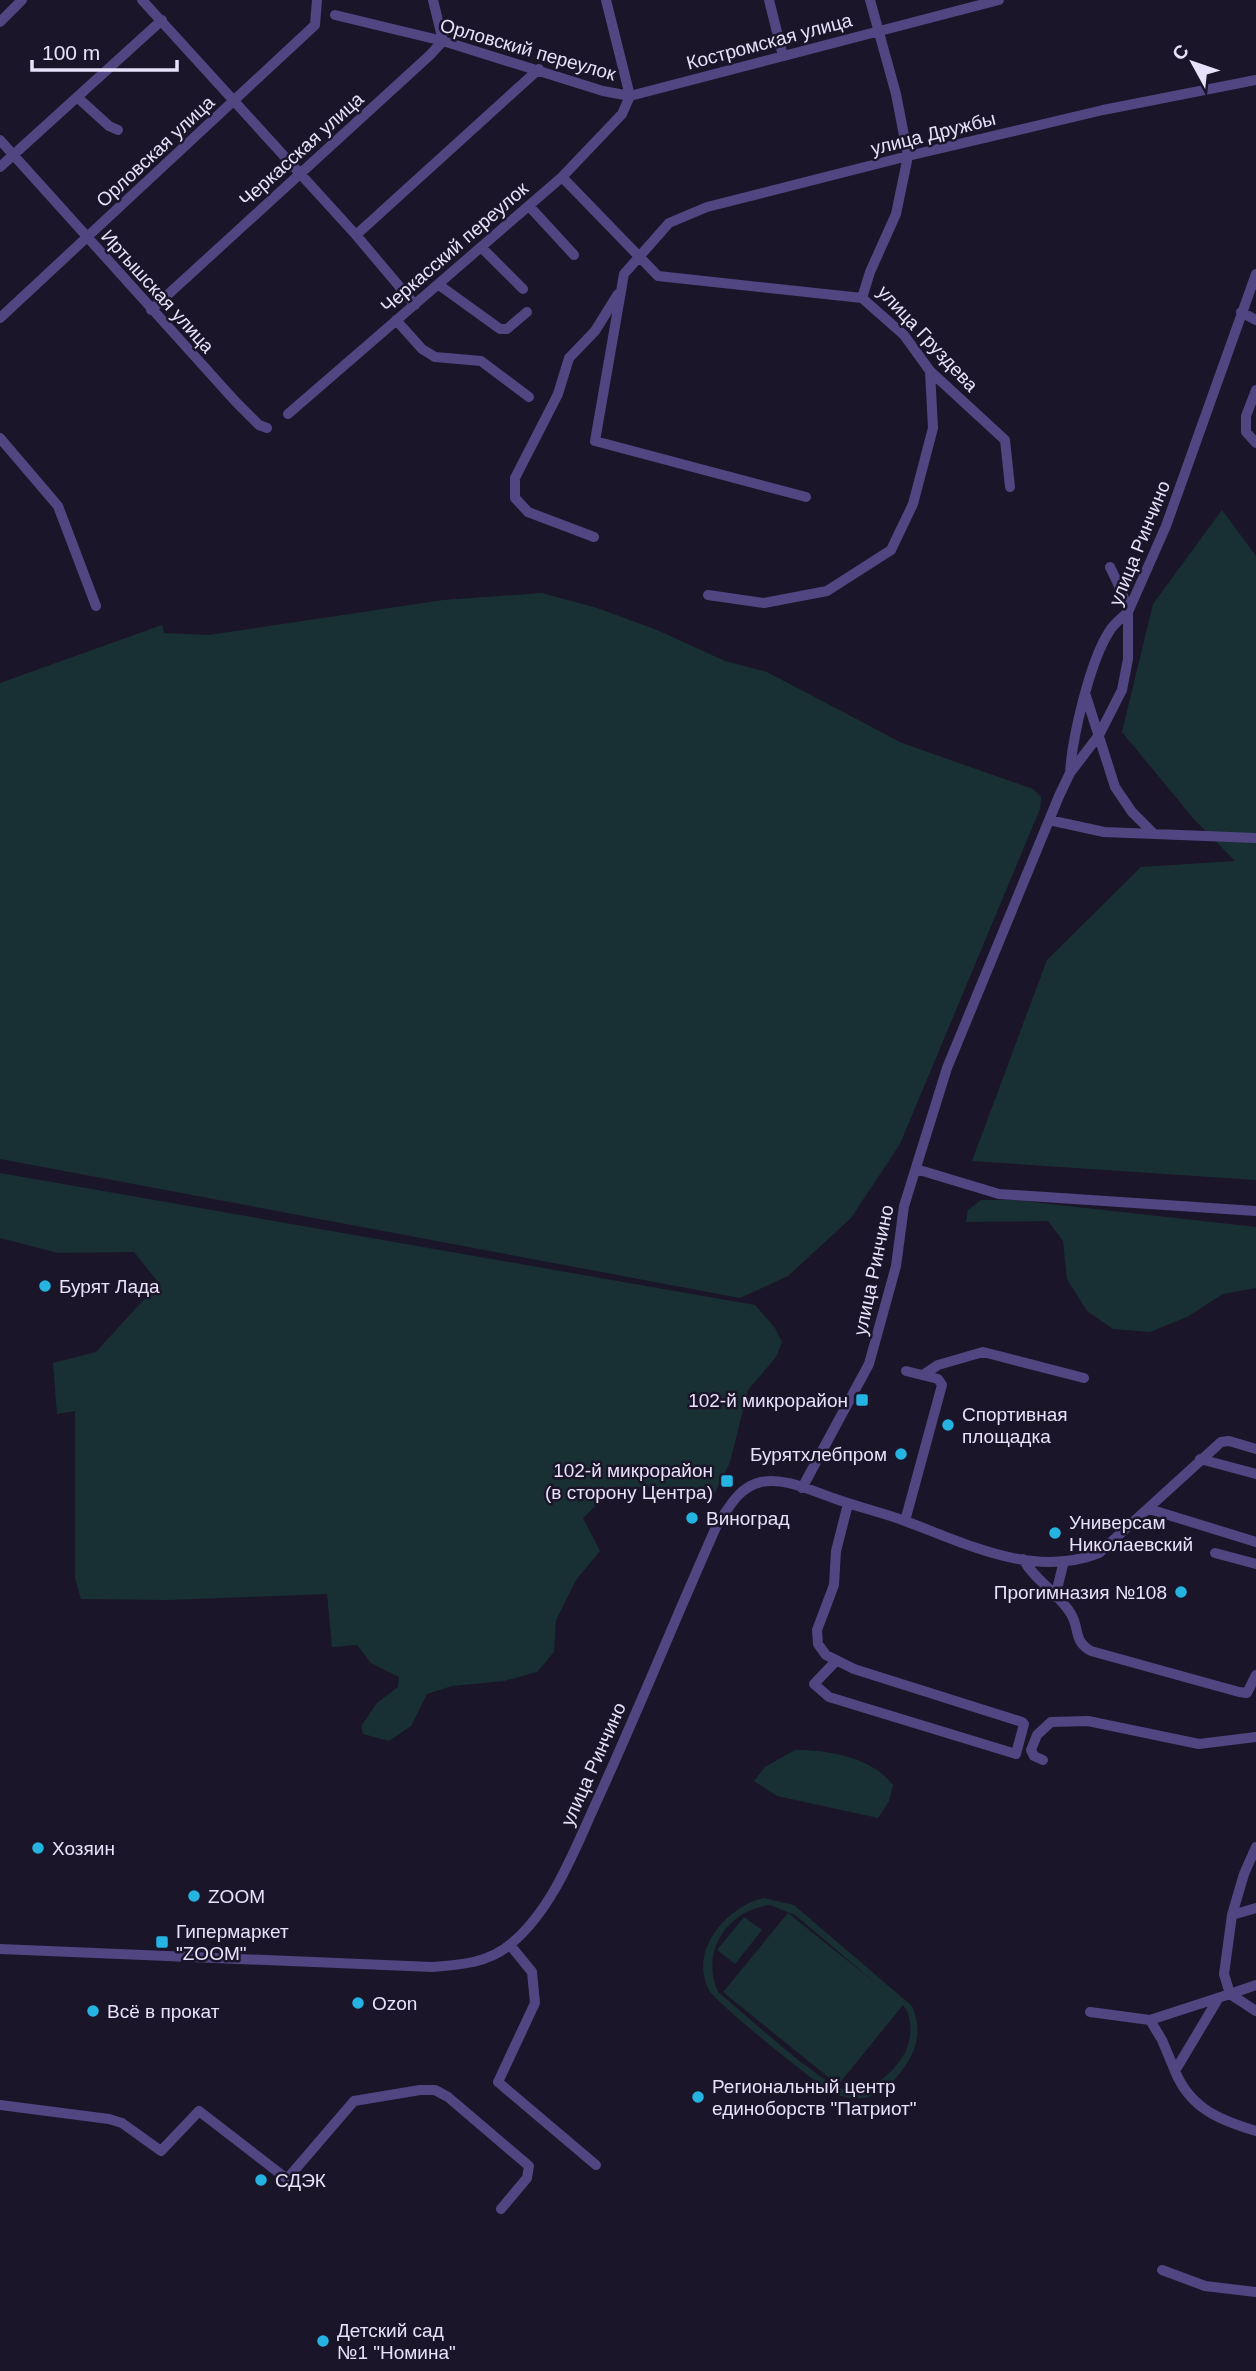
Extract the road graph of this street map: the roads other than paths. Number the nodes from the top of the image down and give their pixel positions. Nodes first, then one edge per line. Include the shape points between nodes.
1 (22, 0) edge
2 (142, 0) edge
3 (317, 0) edge
4 (433, 0) edge
5 (606, 0) edge
6 (769, 0) edge
7 (870, 0) edge
8 (999, 0) edge
9 (335, 15) dead end
10 (162, 20) junction
11 (0, 22) edge
12 (878, 31) junction
13 (443, 41) junction
14 (783, 56) junction
15 (539, 69) junction
16 (1256, 80) edge
17 (630, 96) junction
18 (77, 97) junction
19 (233, 102) junction
20 (118, 130) dead end
21 (0, 140) edge
22 (14, 155) junction
23 (908, 156) junction
24 (0, 167) edge
25 (299, 174) junction
26 (562, 177) junction
27 (529, 206) junction
28 (356, 236) junction
29 (87, 238) junction
30 (481, 247) junction
31 (574, 255) dead end
32 (637, 257) junction
33 (1256, 274) edge
34 (439, 285) junction
35 (523, 289) dead end
36 (622, 289) junction
37 (862, 298) junction
38 (415, 305) junction
39 (151, 310) junction
40 (527, 312) dead end
41 (1241, 312) junction
42 (0, 318) edge
43 (396, 320) junction
44 (1256, 320) edge
45 (930, 371) junction
46 (1256, 390) edge
47 (529, 397) dead end
48 (288, 414) dead end
49 (267, 428) dead end
50 (0, 438) edge
51 (1256, 443) edge
52 (1010, 487) dead end
53 (806, 497) dead end
54 (594, 537) dead end
55 (1110, 567) dead end
56 (708, 595) dead end
57 (96, 606) dead end
58 (1128, 612) junction
59 (1086, 696) junction
60 (1099, 735) junction
61 (1070, 773) junction
62 (1049, 820) junction
63 (1153, 833) junction
64 (1256, 838) edge
65 (916, 1169) junction
66 (1256, 1211) edge
67 (906, 1371) dead end
68 (923, 1376) junction
69 (1084, 1378) dead end
70 (1256, 1449) edge
71 (1200, 1459) junction
72 (1256, 1475) edge
73 (802, 1488) junction
74 (848, 1504) junction
75 (1149, 1509) junction
76 (905, 1521) junction
77 (1256, 1542) edge
78 (1214, 1553) dead end
79 (1023, 1559) junction
80 (1064, 1561) junction
81 (1256, 1564) edge
82 (1055, 1597) junction
83 (835, 1662) junction
84 (1256, 1675) edge
85 (1256, 1737) edge
86 (1043, 1760) dead end
87 (1256, 1847) edge
88 (1256, 1908) edge
89 (1231, 1915) junction
90 (510, 1945) junction
91 (0, 1948) edge
92 (1256, 1985) edge
93 (1230, 1994) junction
94 (1218, 1998) junction
95 (1256, 2011) edge
96 (1090, 2012) dead end
97 (1150, 2020) junction
98 (1175, 2071) junction
99 (0, 2105) edge
100 (1256, 2131) edge
101 (596, 2165) dead end
102 (501, 2209) dead end
103 (1161, 2270) dead end
104 (1256, 2292) edge

1 - 11 street
2 - 10 street
3 - 19 street, Орловская улица via 315,25
4 - 13 street
5 - 17 street
6 - 14 street
7 - 12 street, улица Груздева
8 - 12 street, Костромская улица
9 - 13 street, Орловский переулок
10 - 18 street
10 - 19 street
12 - 14 street, Костромская улица
12 - 23 street, улица Груздева
13 - 15 street, Орловский переулок
13 - 25 street, Черкасская улица
14 - 17 street, Костромская улица
15 - 17 street, Орловский переулок
15 - 28 street
16 - 23 street, улица Дружбы
17 - 26 street, Черкасский переулок via 622,114
18 - 20 street
18 - 22 street
19 - 25 street
19 - 29 street, Орловская улица
21 - 22 street, Иртышская улица
22 - 24 street
22 - 29 street, Иртышская улица
23 - 32 street, улица Дружбы via 707,206 669,223
23 - 37 street, улица Груздева via 896,214
25 - 28 street
25 - 39 street, Черкасская улица
26 - 27 street, Черкасский переулок
26 - 32 street
27 - 30 street, Черкасский переулок
27 - 31 street
28 - 38 street
29 - 39 street, Иртышская улица
29 - 42 street, Орловская улица
30 - 34 street, Черкасский переулок
30 - 35 street
32 - 36 street, улица Дружбы via 624,274
32 - 37 street via 658,276
33 - 41 street, улица Ринчино
34 - 38 street, Черкасский переулок
34 - 40 street via 500,329 508,329
36 - 53 street via 595,441
36 - 54 street via 595,331 569,358 558,394 515,478 515,498 528,512
37 - 45 street, улица Груздева via 904,335
38 - 43 street, Черкасский переулок
39 - 49 street, Иртышская улица via 235,401
41 - 44 street
41 - 58 street, улица Ринчино via 1166,526
43 - 47 street via 422,349 435,356 481,361
43 - 48 street, Черкасский переулок
45 - 52 street, улица Груздева via 1005,440
45 - 56 street via 933,428 913,504 891,550 827,591 764,603
46 - 51 street via 1246,424 1246,432
50 - 57 street via 58,506
55 - 58 street
58 - 59 street via 1109,631
58 - 60 street, улица Ринчино via 1128,659 1122,690
59 - 60 street
59 - 61 street
60 - 61 street, улица Ринчино
60 - 63 street via 1115,787
61 - 62 street, улица Ринчино
62 - 63 street via 1104,832
62 - 65 street, улица Ринчино via 947,1068
63 - 64 street
65 - 66 street via 999,1194
65 - 73 street, улица Ринчино via 869,1364
67 - 68 street
68 - 69 street via 938,1365 983,1352
68 - 76 street via 938,1379 942,1385
70 - 71 street via 1221,1442
71 - 72 street
71 - 75 street
73 - 74 street
73 - 90 street, улица Ринчино via 759,1482 735,1498 717,1525 626,1738 555,1886 530,1925
74 - 76 street
74 - 83 street via 836,1551 834,1584 817,1630 818,1644
75 - 77 street
75 - 80 street via 1099,1553
76 - 79 street via 949,1541
78 - 81 street
79 - 80 street
79 - 82 street
80 - 82 street
82 - 84 street via 1071,1612 1077,1638 1091,1651 1239,1692 1247,1693
83 - 83 street via 814,1684 829,1697 1016,1754 1022,1722
85 - 86 street via 1199,1744 1088,1721 1051,1722 1037,1735 1031,1751
87 - 89 street
88 - 89 street
89 - 93 street via 1224,1974
90 - 91 street, улица Ринчино via 466,1965 432,1967
90 - 101 street via 533,1972 535,2003 498,2082
92 - 93 street
93 - 94 street
93 - 95 street
94 - 97 street
94 - 98 street
96 - 97 street
97 - 98 street
98 - 100 street via 1185,2093 1202,2109
99 - 102 street via 109,2119 161,2151 199,2111 287,2179 354,2101 435,2090 448,2096 528,2166 527,2178
103 - 104 street via 1205,2286

